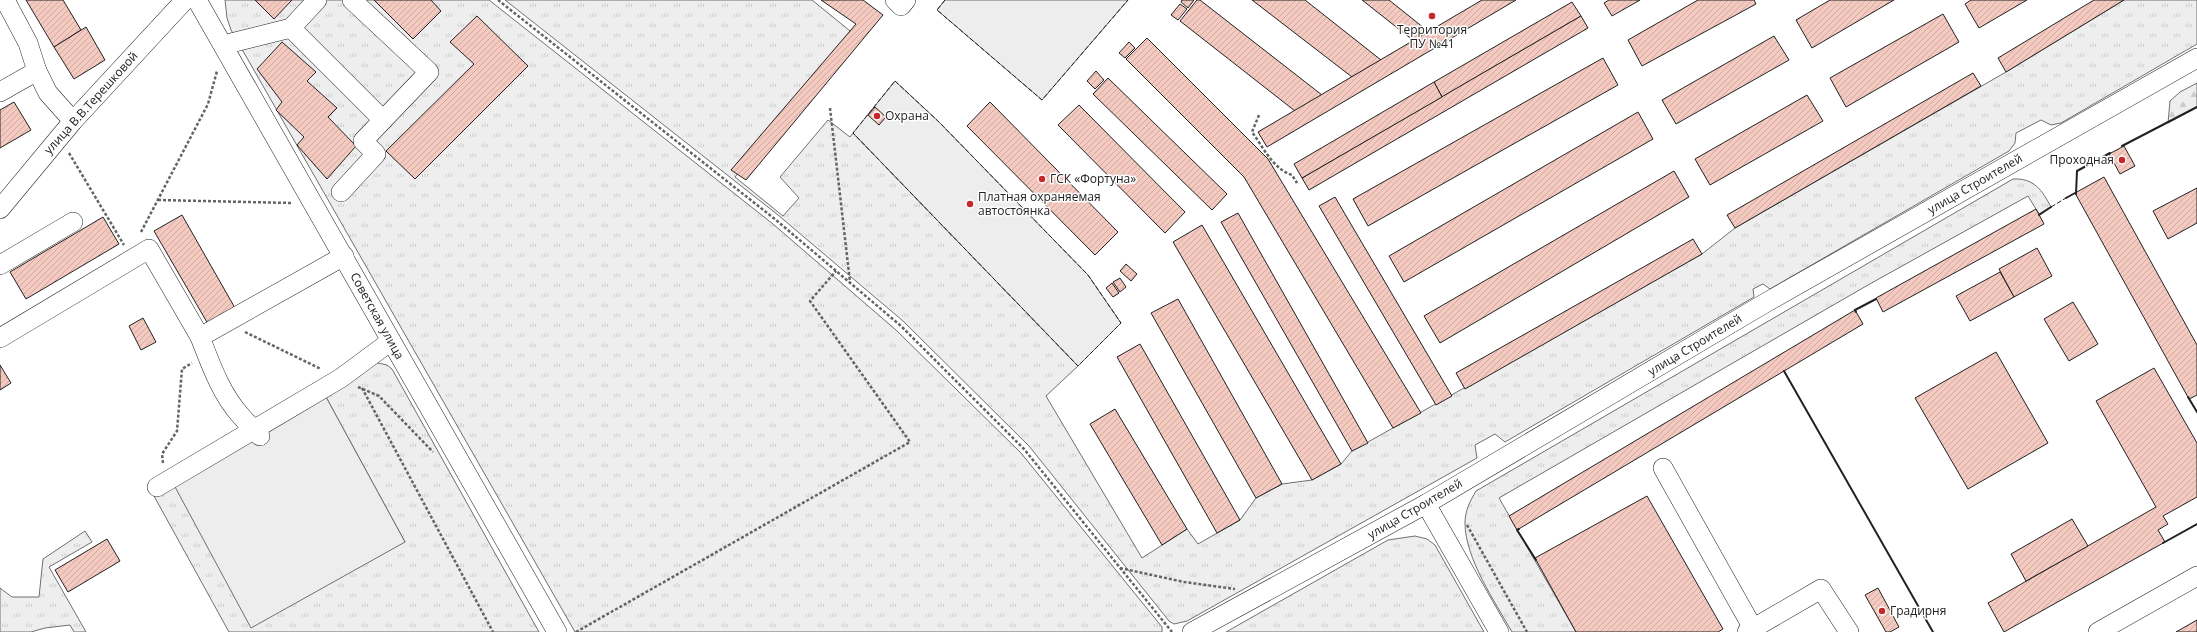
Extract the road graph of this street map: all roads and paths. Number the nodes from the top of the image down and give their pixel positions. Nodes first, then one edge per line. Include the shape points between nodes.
1 (5, 0) edge
2 (185, 0) edge
3 (198, 0) edge
4 (317, 0) edge
5 (352, 0) edge
6 (498, 0) edge
7 (291, 28) junction
8 (223, 45) junction
9 (2197, 58) edge
10 (37, 71) junction
11 (0, 92) edge
12 (830, 108) dead end
13 (1259, 115) dead end
14 (383, 120) junction
15 (73, 121) junction
16 (60, 137) junction
17 (1297, 183) dead end
18 (341, 192) dead end
19 (158, 200) junction
20 (314, 203) junction
21 (0, 209) edge
22 (73, 222) dead end
23 (140, 234) dead end
24 (344, 256) junction
25 (124, 264) junction
26 (0, 265) edge
27 (836, 271) junction
28 (850, 283) junction
29 (224, 322) junction
30 (1, 335) edge
31 (391, 341) junction
32 (203, 345) junction
33 (347, 374) junction
34 (362, 388) junction
35 (257, 433) junction
36 (437, 456) dead end
37 (1663, 468) dead end
38 (161, 484) joint
39 (1426, 504) junction
40 (1467, 525) dead end
41 (1119, 567) junction
42 (2197, 576) edge
43 (1236, 589) dead end
44 (1752, 631) edge
45 (493, 632) edge
46 (557, 632) edge
47 (576, 632) edge
48 (1172, 632) edge
49 (1192, 632) edge
50 (1499, 632) edge
51 (1527, 632) edge
52 (1849, 632) edge
53 (2098, 632) edge

1 - 10 street via 28,42
2 - 15 street, улица В.В.Терешковой
3 - 8 street, Советская улица
4 - 7 street
5 - 14 street via 429,72
6 - 27 path via 770,215
7 - 8 street
7 - 14 street
8 - 19 path via 208,104
8 - 20 street, Советская улица
9 - 39 street, улица Строителей via 1767,302
10 - 11 street
10 - 15 street via 48,94
12 - 28 path
13 - 17 path via 1252,132 1274,163 1283,172 1292,175
14 - 18 street via 363,141 376,154
15 - 16 street, улица В.В.Терешковой
16 - 21 street, улица В.В.Терешковой
16 - 25 path via 130,254
19 - 20 path
19 - 23 path
20 - 24 street, Советская улица
22 - 26 street
24 - 29 street
24 - 31 street, Советская улица
25 - 30 street
25 - 32 street via 149,249
27 - 28 path
27 - 47 path via 810,301 910,442
28 - 41 path via 900,326 1024,450
29 - 32 street
29 - 33 path
31 - 33 street
31 - 46 street, Советская улица
32 - 35 street via 228,399
32 - 38 path via 182,369 178,431 162,454
33 - 34 path
33 - 34 path
33 - 35 street
34 - 36 path via 379,396
34 - 45 path
35 - 38 street
37 - 44 street
39 - 49 street, улица Строителей
39 - 50 street
40 - 51 path
41 - 43 path via 1184,582
41 - 48 path
42 - 53 street
44 - 52 street via 1821,589

